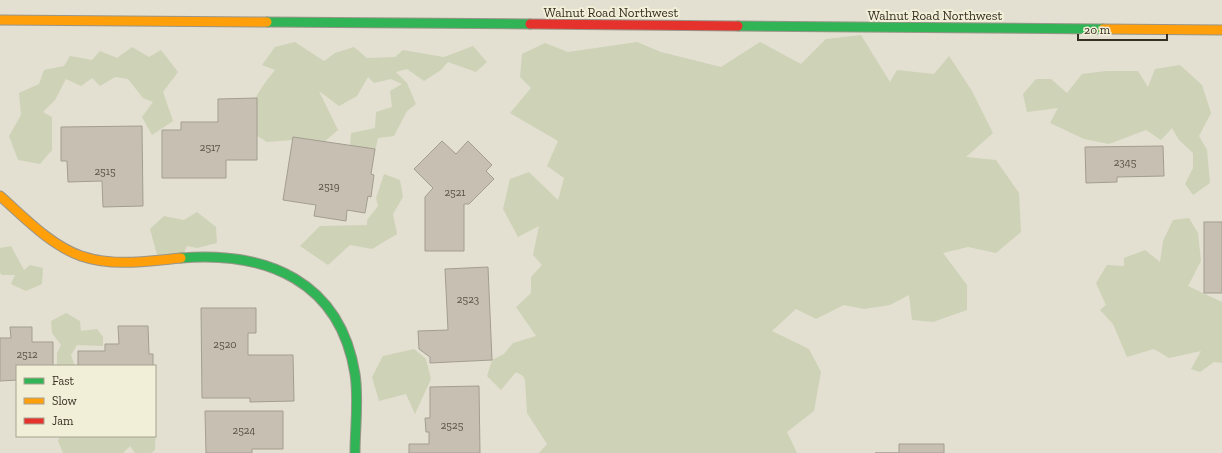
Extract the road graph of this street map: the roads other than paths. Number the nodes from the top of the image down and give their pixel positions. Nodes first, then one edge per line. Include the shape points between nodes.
1 (0, 20) edge
2 (1222, 30) edge
3 (0, 196) edge
4 (355, 453) edge

1 - 2 street, Walnut Road Northwest
3 - 4 street via 56,244 90,259 131,262 226,257 262,262 291,276 324,302 346,338 355,375

